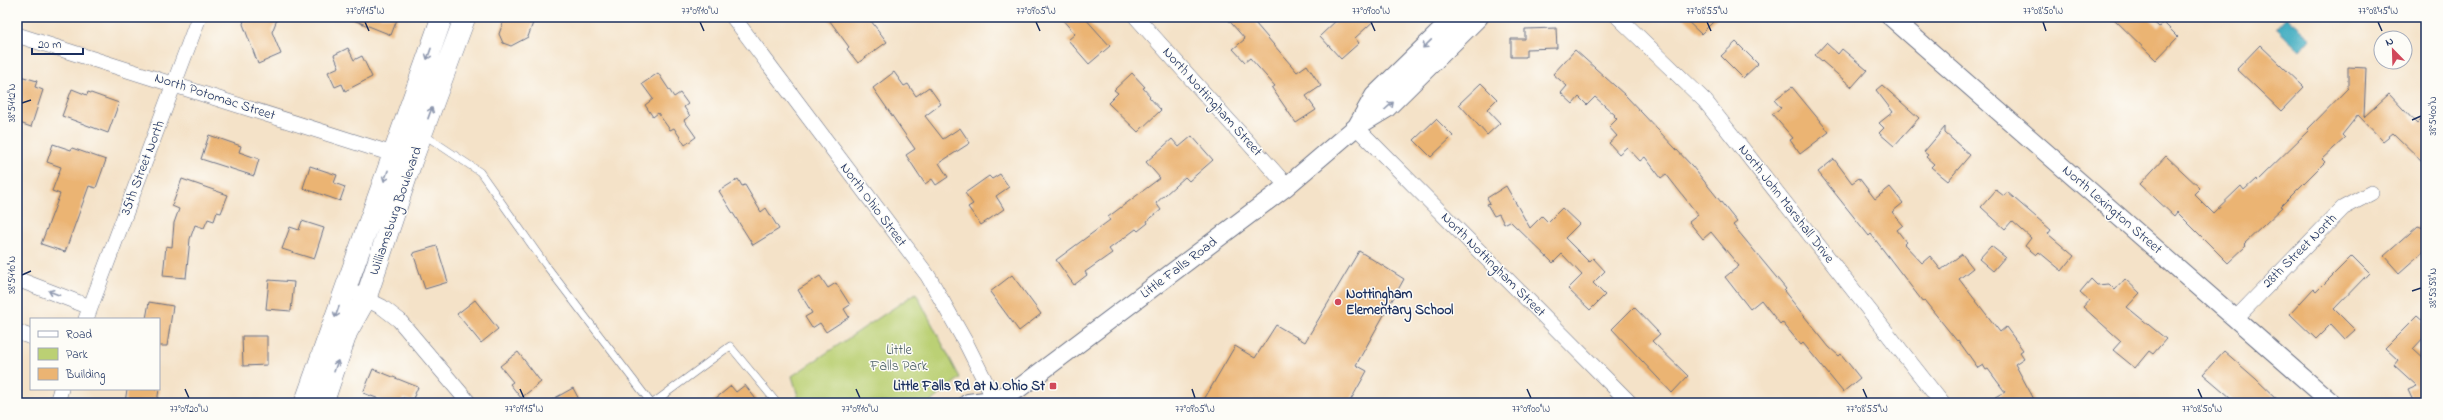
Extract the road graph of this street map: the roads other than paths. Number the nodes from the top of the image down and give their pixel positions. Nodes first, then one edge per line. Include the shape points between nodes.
1 (199, 17) edge
2 (442, 17) edge
3 (465, 17) edge
4 (733, 17) edge
5 (1136, 17) edge
6 (1455, 17) edge
7 (1479, 17) edge
8 (1618, 17) edge
9 (1891, 17) edge
10 (17, 35) edge
11 (175, 83) junction
12 (1356, 127) junction
13 (413, 130) junction
14 (403, 157) junction
15 (1287, 186) junction
16 (2371, 193) dead end
17 (17, 279) edge
18 (346, 289) junction
19 (366, 298) junction
20 (88, 313) edge
21 (2237, 317) junction
22 (17, 332) edge
23 (30, 337) edge
24 (61, 390) edge
25 (994, 402) edge
26 (57, 403) edge
27 (305, 403) edge
28 (323, 403) edge
29 (469, 403) edge
30 (652, 403) edge
31 (776, 403) edge
32 (968, 403) edge
33 (1630, 403) edge
34 (1942, 403) edge
35 (2332, 403) edge

1 - 11 street, 35th Street North
2 -> 13 main road, Williamsburg Boulevard
13 -> 3 main road, Williamsburg Boulevard
4 - 25 street, North Ohio Street via 928,276 968,345
5 - 15 street, North Nottingham Street
6 -> 12 street, Little Falls Road via 1374,96
12 -> 7 street, Little Falls Road via 1386,109
8 - 34 street, North John Marshall Drive via 1705,101
9 - 21 street, North Lexington Street
10 - 11 street, North Potomac Street
11 - 14 street, North Potomac Street
11 - 20 street, 35th Street North
12 - 15 street, Little Falls Road
12 - 33 street, North Nottingham Street
13 - 14 main road, Williamsburg Boulevard
13 - 30 lane via 480,172 545,264
14 -> 18 main road, Williamsburg Boulevard
14 - 19 main road, Williamsburg Boulevard
15 - 25 street, Little Falls Road via 1018,389
16 - 21 street, 28th Street North via 2344,208
20 -> 17 street
18 - 19 street
18 -> 27 main road, Williamsburg Boulevard
28 -> 19 main road, Williamsburg Boulevard via 347,332
19 - 29 street via 400,320
21 - 35 street, North Lexington Street
22 - 23 street
24 - 26 street
25 - 32 street, Little Falls Road
30 - 31 lane via 730,346

